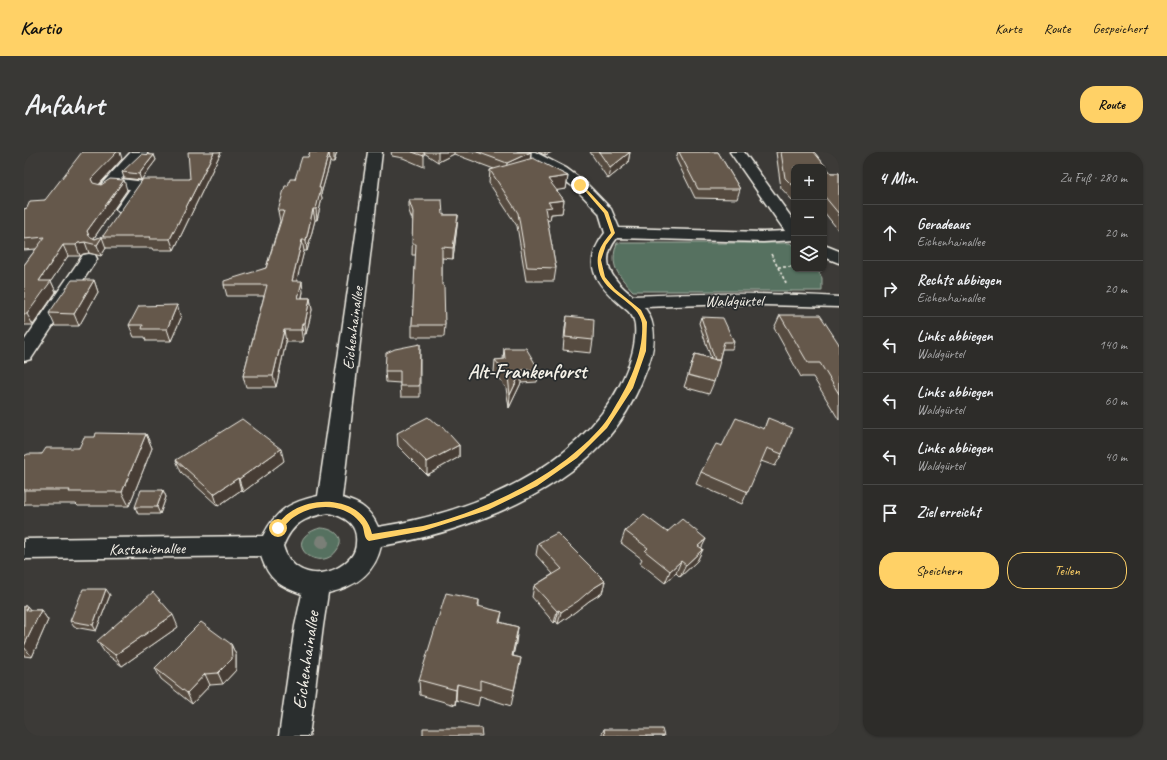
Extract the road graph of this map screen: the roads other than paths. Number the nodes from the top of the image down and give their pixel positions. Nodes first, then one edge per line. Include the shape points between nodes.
1 (141, 152) edge
2 (375, 152) edge
3 (525, 152) edge
4 (737, 152) edge
5 (114, 223) edge
6 (791, 229) edge
7 (613, 233) junction
8 (791, 233) edge
9 (827, 252) edge
10 (839, 258) edge
11 (89, 259) dead end
12 (628, 302) junction
13 (839, 302) edge
14 (31, 334) edge
15 (24, 355) edge
16 (329, 504) junction
17 (369, 538) junction
18 (270, 546) junction
19 (24, 550) edge
20 (317, 584) junction
21 (294, 736) edge

1 - 5 street via 105,188 140,185
2 - 16 street, Eichenhainallee
3 - 7 street via 561,171 580,185 606,212
4 - 6 street
7 - 8 street via 763,237
7 - 12 street via 603,245 599,260 603,278
9 - 10 street
11 - 14 street
12 - 13 street, Waldgürtel via 794,299
12 - 17 street via 640,311 644,322 643,351 630,388 605,427 574,456 535,484 486,508 423,528
14 - 15 street
16 - 17 street via 345,507 358,514 367,526
16 - 18 street via 309,506 291,515 278,528
17 - 20 street via 367,553 359,566 345,576 328,583
18 - 19 street, Kastanienallee
18 - 20 street via 274,561 286,575 306,583
20 - 21 street, Eichenhainallee

